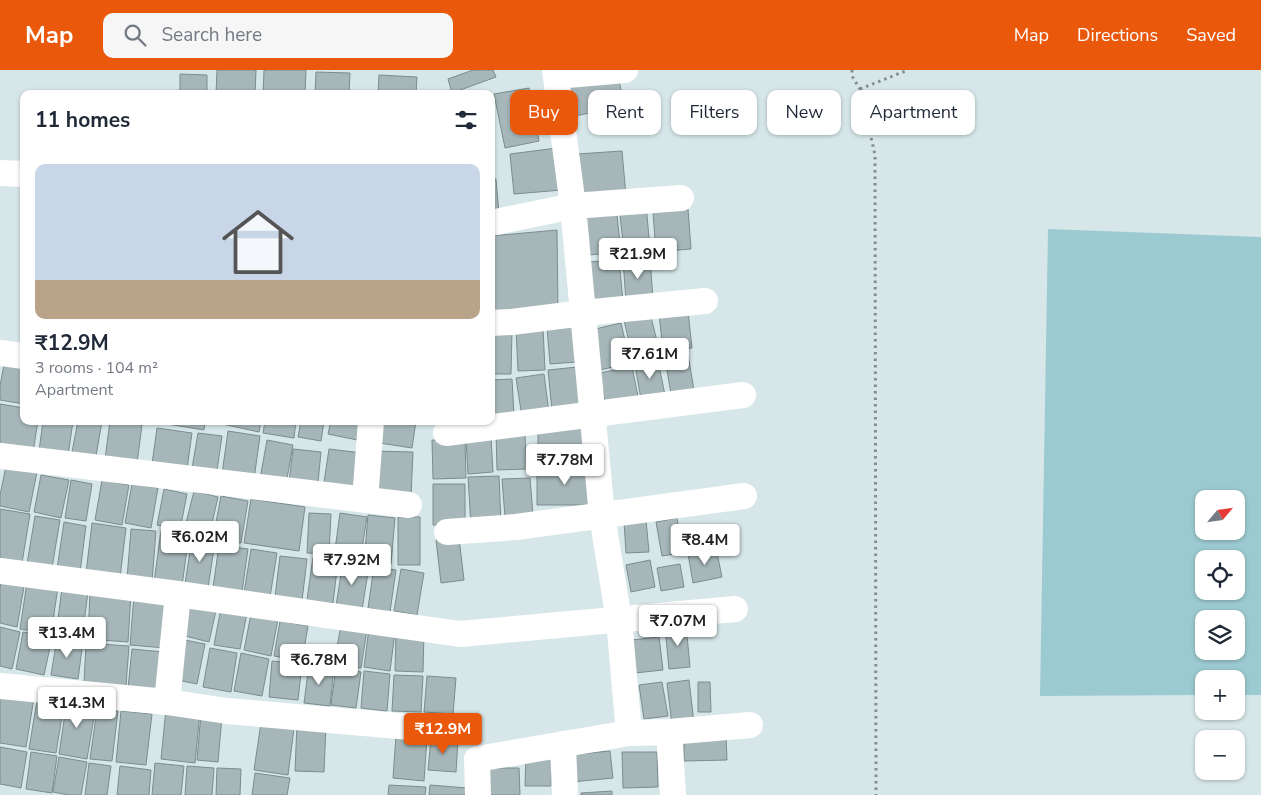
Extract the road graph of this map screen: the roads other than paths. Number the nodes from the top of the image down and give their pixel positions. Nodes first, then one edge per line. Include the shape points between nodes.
1 (625, 70) edge
2 (555, 73) edge
3 (0, 173) edge
4 (20, 174) edge
5 (682, 198) dead end
6 (573, 206) junction
7 (495, 222) edge
8 (705, 301) dead end
9 (583, 313) junction
10 (495, 323) edge
11 (0, 353) edge
12 (20, 356) edge
13 (743, 395) dead end
14 (592, 415) junction
15 (371, 425) edge
16 (446, 433) dead end
17 (0, 456) edge
18 (744, 496) dead end
19 (365, 500) junction
20 (409, 505) dead end
21 (602, 516) junction
22 (447, 532) dead end
23 (0, 571) edge
24 (178, 594) junction
25 (735, 609) dead end
26 (619, 620) junction
27 (0, 686) edge
28 (167, 702) junction
29 (750, 725) dead end
30 (456, 731) dead end
31 (669, 732) junction
32 (629, 733) junction
33 (562, 744) junction
34 (478, 795) edge
35 (565, 795) edge
36 (672, 795) edge

1 - 2 street
2 - 6 street
3 - 4 street
5 - 6 street
6 - 7 street
6 - 9 street
8 - 9 street
9 - 10 street
9 - 14 street
11 - 12 street
13 - 14 street
14 - 16 street
14 - 21 street
15 - 19 street
17 - 19 street
18 - 21 street
19 - 20 street
21 - 22 street
21 - 26 street
23 - 24 street
24 - 26 street via 460,634
24 - 28 street
25 - 26 street
26 - 32 street
27 - 28 street
28 - 30 street via 227,711
29 - 31 street
31 - 32 street
31 - 36 street
32 - 33 street
33 - 34 street via 477,759
33 - 35 street

